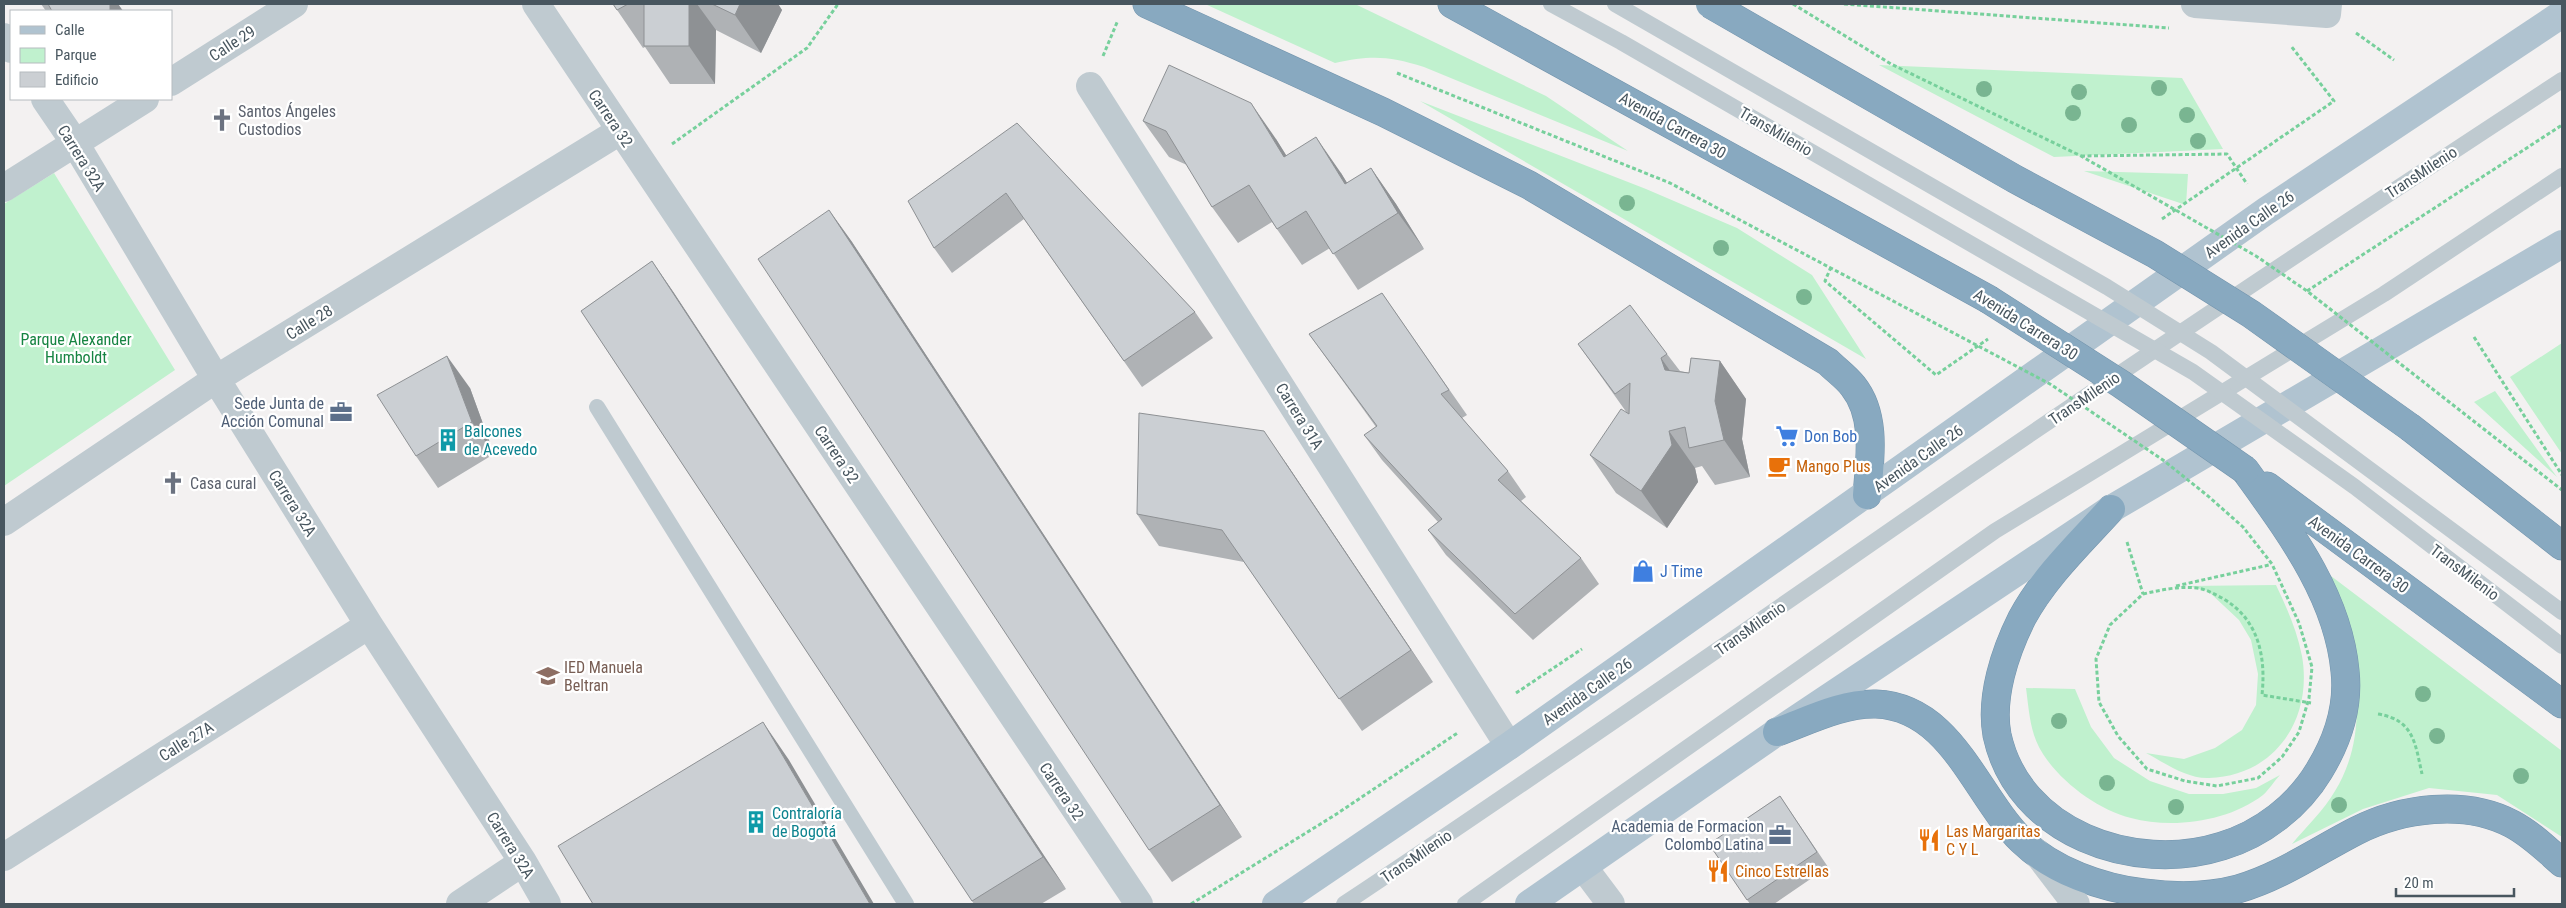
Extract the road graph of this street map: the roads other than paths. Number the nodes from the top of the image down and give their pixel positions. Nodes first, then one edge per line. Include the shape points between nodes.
1 (294, 4) edge
2 (536, 4) edge
3 (1147, 4) edge
4 (1452, 4) edge
5 (1550, 4) edge
6 (1614, 4) edge
7 (1710, 4) edge
8 (2195, 4) edge
9 (2328, 9) edge
10 (2562, 14) edge
11 (2562, 80) edge
12 (172, 81) edge
13 (1090, 86) road end
14 (46, 100) edge
15 (143, 100) edge
16 (620, 131) junction
17 (75, 143) junction
18 (2562, 176) edge
19 (4, 188) edge
20 (2562, 244) edge
21 (216, 379) junction
22 (597, 407) dead end
23 (2245, 470) junction
24 (1867, 494) junction
25 (2111, 509) junction
26 (4, 522) edge
27 (2562, 546) edge
28 (2562, 612) edge
29 (369, 625) junction
30 (2562, 646) edge
31 (2562, 704) edge
32 (1777, 732) junction
33 (1509, 746) junction
34 (2037, 853) junction
35 (4, 857) edge
36 (524, 862) junction
37 (2562, 863) edge
38 (1584, 868) junction
39 (460, 904) edge
40 (547, 904) edge
41 (906, 904) edge
42 (1139, 904) edge
43 (1276, 904) edge
44 (1344, 904) edge
45 (1465, 904) edge
46 (1528, 904) edge
47 (1611, 904) edge
48 (2076, 904) edge

1 - 12 street, Calle 29
2 - 16 street, Carrera 32
3 - 24 highway via 1383,112 1529,184 1828,362 1854,387 1866,409 1872,443
4 - 23 highway, Avenida Carrera 30, bridge via 1988,299 2121,384
5 - 30 lane, TransMilenio, bridge via 2194,372 2355,487
6 - 28 lane, TransMilenio, bridge via 2107,287 2211,352
7 - 27 highway, bridge via 2015,179 2155,254 2251,314 2411,428
8 - 9 street
10 - 24 main road, Avenida Calle 26 via 2266,211
11 - 44 lane, TransMilenio via 2290,259 1968,477 1552,766
13 - 33 street, Carrera 31A
14 - 17 street, Carrera 32A
15 - 17 street
16 - 21 street, Calle 28
16 - 42 street, Carrera 32
17 - 19 street
17 - 21 street, Carrera 32A
18 - 45 lane via 2384,294 1995,532
20 - 25 main road
21 - 26 street, Calle 28
21 - 29 street, Carrera 32A
22 - 41 lane
23 - 25 highway via 2307,562 2330,610 2345,670 2344,708 2330,751 2300,797 2275,820 2222,847 2185,854 2150,855 2132,853 2078,835 2029,799 2008,767 1997,733 1996,718 2001,674 2008,652 2023,616 2055,572
23 - 31 highway, Avenida Carrera 30
24 - 33 main road, Avenida Calle 26
25 - 32 main road
29 - 35 street, Calle 27A
29 - 36 street, Carrera 32A
32 - 34 highway via 1862,705 1885,705 1916,714 1941,734 2009,827
32 - 38 main road
33 - 43 main road, Avenida Calle 26
34 - 37 highway via 2071,872 2105,885 2145,893 2210,894 2266,879 2388,818 2425,810 2459,810 2511,824
34 - 48 street
36 - 39 street
36 - 40 street, Carrera 32A
38 - 46 main road
38 - 47 street

